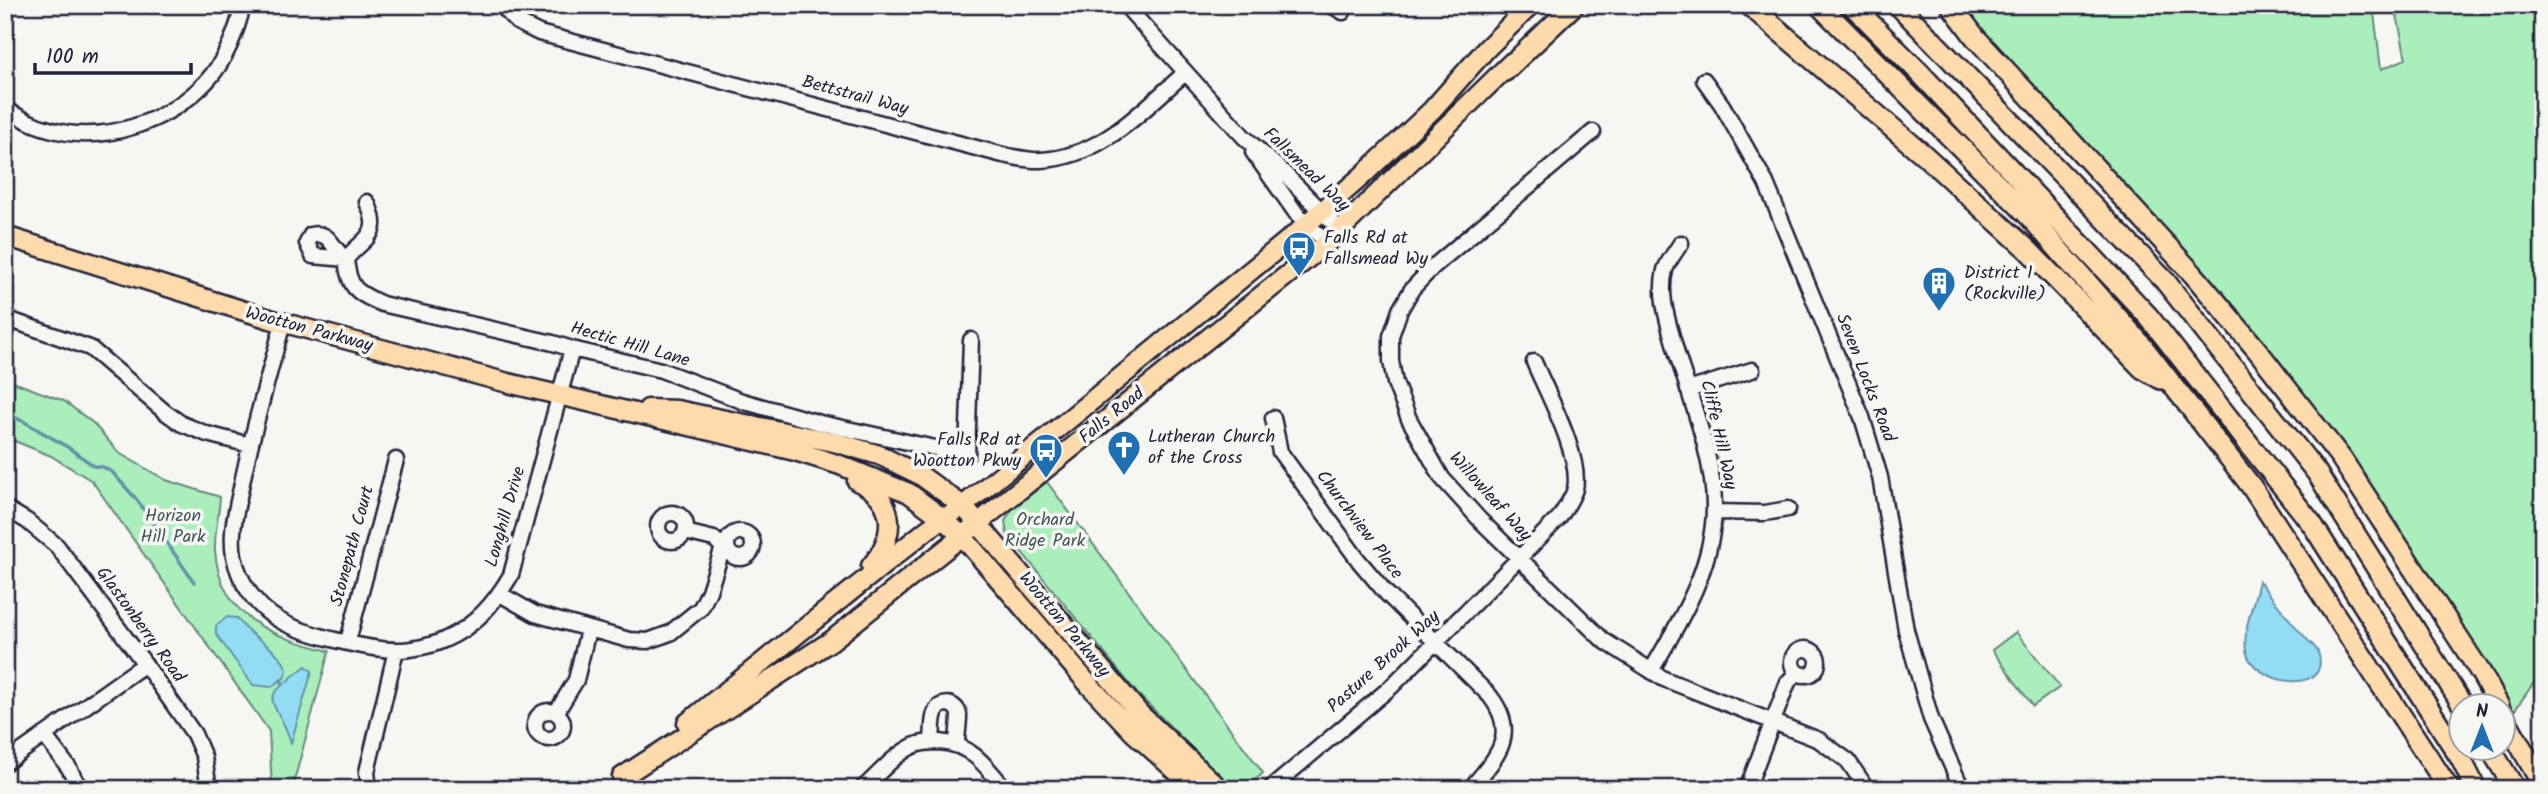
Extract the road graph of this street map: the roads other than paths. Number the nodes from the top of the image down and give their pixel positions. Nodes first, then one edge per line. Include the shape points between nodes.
1 (243, 5) edge
2 (501, 5) edge
3 (1125, 5) edge
4 (1531, 5) edge
5 (1560, 5) edge
6 (1574, 5) edge
7 (1749, 5) edge
8 (1819, 5) edge
9 (1852, 5) edge
10 (1898, 5) edge
11 (1937, 5) edge
12 (1951, 5) edge
13 (1505, 71) junction
14 (1185, 74) junction
15 (1704, 80) dead end
16 (5, 109) edge
17 (1593, 132) dead end
18 (1244, 137) junction
19 (2069, 139) junction
20 (367, 201) dead end
21 (1322, 211) junction
22 (1307, 224) junction
23 (1340, 230) junction
24 (5, 236) edge
25 (1327, 243) junction
26 (1681, 243) dead end
27 (5, 318) edge
28 (283, 323) junction
29 (971, 340) dead end
30 (572, 349) junction
31 (1534, 362) dead end
32 (1752, 370) dead end
33 (2174, 387) junction
34 (1688, 390) junction
35 (559, 395) junction
36 (617, 408) junction
37 (1273, 418) dead end
38 (742, 441) junction
39 (250, 445) junction
40 (396, 460) dead end
41 (963, 506) junction
42 (5, 508) edge
43 (1788, 509) dead end
44 (1714, 512) junction
45 (942, 518) junction
46 (978, 523) junction
47 (685, 532) dead end
48 (962, 536) junction
49 (1520, 559) junction
50 (500, 594) junction
51 (845, 595) junction
52 (588, 630) junction
53 (348, 641) junction
54 (1436, 643) junction
55 (396, 650) junction
56 (145, 664) junction
57 (1651, 671) junction
58 (1797, 673) dead end
59 (2454, 692) edge
60 (2491, 692) edge
61 (556, 713) dead end
62 (1773, 721) junction
63 (44, 735) junction
64 (2516, 738) edge
65 (932, 742) junction
66 (957, 744) junction
67 (2499, 762) edge
68 (5, 763) edge
69 (615, 783) edge
70 (2543, 786) edge
71 (80, 789) edge
72 (209, 789) edge
73 (369, 789) edge
74 (862, 789) edge
75 (1005, 789) edge
76 (1196, 789) edge
77 (1220, 789) edge
78 (1270, 789) edge
79 (1469, 789) edge
80 (1747, 789) edge
81 (1867, 789) edge
82 (1962, 789) edge
83 (2449, 789) edge
84 (2476, 789) edge
85 (2515, 789) edge

1 - 16 street via 227,50 207,81 151,120 109,133 80,134 51,130
2 - 14 street, Bettstrail Way via 517,22 539,33 1003,155 1038,160 1070,156 1110,139
3 - 14 street, Fallsmead Way
4 - 21 main road, Falls Road via 1432,110
5 - 13 main road, Falls Road
6 - 13 highway
7 - 33 highway via 2028,250 2142,368
8 - 33 highway via 2030,217
9 - 84 highway via 2157,327 2312,524
10 - 59 highway via 2165,281 2317,473
11 - 19 highway
12 - 19 highway
13 - 23 main road, Falls Road
14 - 18 street, Fallsmead Way
15 - 82 street, Seven Locks Road via 1766,183 1862,417 1880,477 1906,630 1931,719
17 - 49 street, Willowleaf Way via 1433,267 1406,299 1391,336 1395,383 1429,456 1442,478
18 - 21 street, Fallsmead Way
18 - 22 street, Fallsmead Way
19 - 60 highway via 2193,274 2341,458
20 - 30 street, Hectic Hill Lane via 374,223 372,234 346,259 357,293 382,304
21 - 22 main road, Falls Road
21 - 23 street, Fallsmead Way
22 - 25 street, Fallsmead Way
22 - 41 main road, Falls Road
23 - 25 main road, Falls Road
24 - 28 main road, Wootton Parkway
25 - 46 main road, Falls Road
26 - 34 street, Cliffe Hill Way via 1665,268 1662,287
27 - 39 street via 90,348 182,424
28 - 35 main road, Wootton Parkway
28 - 39 street, Longhill Drive
29 - 30 street, Hectic Hill Lane via 967,455 820,423 742,401 661,370
30 - 35 street, Longhill Drive
31 - 49 street, Pasture Brook Way via 1570,449 1575,486 1559,518
32 - 34 street
33 - 83 highway via 2251,486
34 - 44 street, Cliffe Hill Way via 1709,465
35 - 36 main road, Wootton Parkway
35 - 50 street, Longhill Drive via 517,558
36 - 38 main road, Wootton Parkway
36 - 41 main road, Wootton Parkway via 677,410 838,443 879,455 920,475
37 - 54 street, Churchview Place via 1280,452 1359,561
38 - 45 main road, Wootton Parkway via 869,476 909,493
38 - 51 main road via 765,453 860,483 883,501 889,520 886,544
39 - 53 street, Longhill Drive via 232,532 242,580 257,602 277,619
40 - 53 street, Stonepath Court
41 - 45 main road, Falls Road
41 - 46 main road, Wootton Parkway
42 - 56 street, Glastonberry Road via 57,546
43 - 44 street
44 - 57 street, Cliffe Hill Way via 1700,578
45 - 48 main road, Wootton Parkway
45 - 51 main road, Falls Road
46 - 48 main road, Falls Road
46 - 77 main road, Wootton Parkway via 1140,714
47 - 52 street via 714,539 725,547 701,608 660,638 638,641
48 - 69 main road, Falls Road via 831,641
48 - 76 main road, Wootton Parkway via 1090,686
49 - 54 street, Pasture Brook Way
49 - 57 street, Willowleaf Way via 1602,640
50 - 52 street via 535,614
50 - 55 street, Longhill Drive via 468,627 442,642
51 - 69 main road, Falls Road
52 - 61 street via 576,680
53 - 55 street, Longhill Drive
54 - 78 street, Pasture Brook Way
54 - 79 street, Churchview Place via 1490,696 1504,719 1498,755
55 - 73 street via 367,772
56 - 63 street
56 - 72 street, Glastonberry Road via 194,734 204,757
57 - 62 street, Willowleaf Way
58 - 62 street via 1788,682
62 - 80 street
62 - 81 street, Willowleaf Way via 1832,747
63 - 68 street
63 - 71 street
64 - 70 highway
65 - 66 street
65 - 66 street via 934,713 947,704 959,712
65 - 74 street via 906,750
66 - 75 street via 977,756
67 - 85 highway

